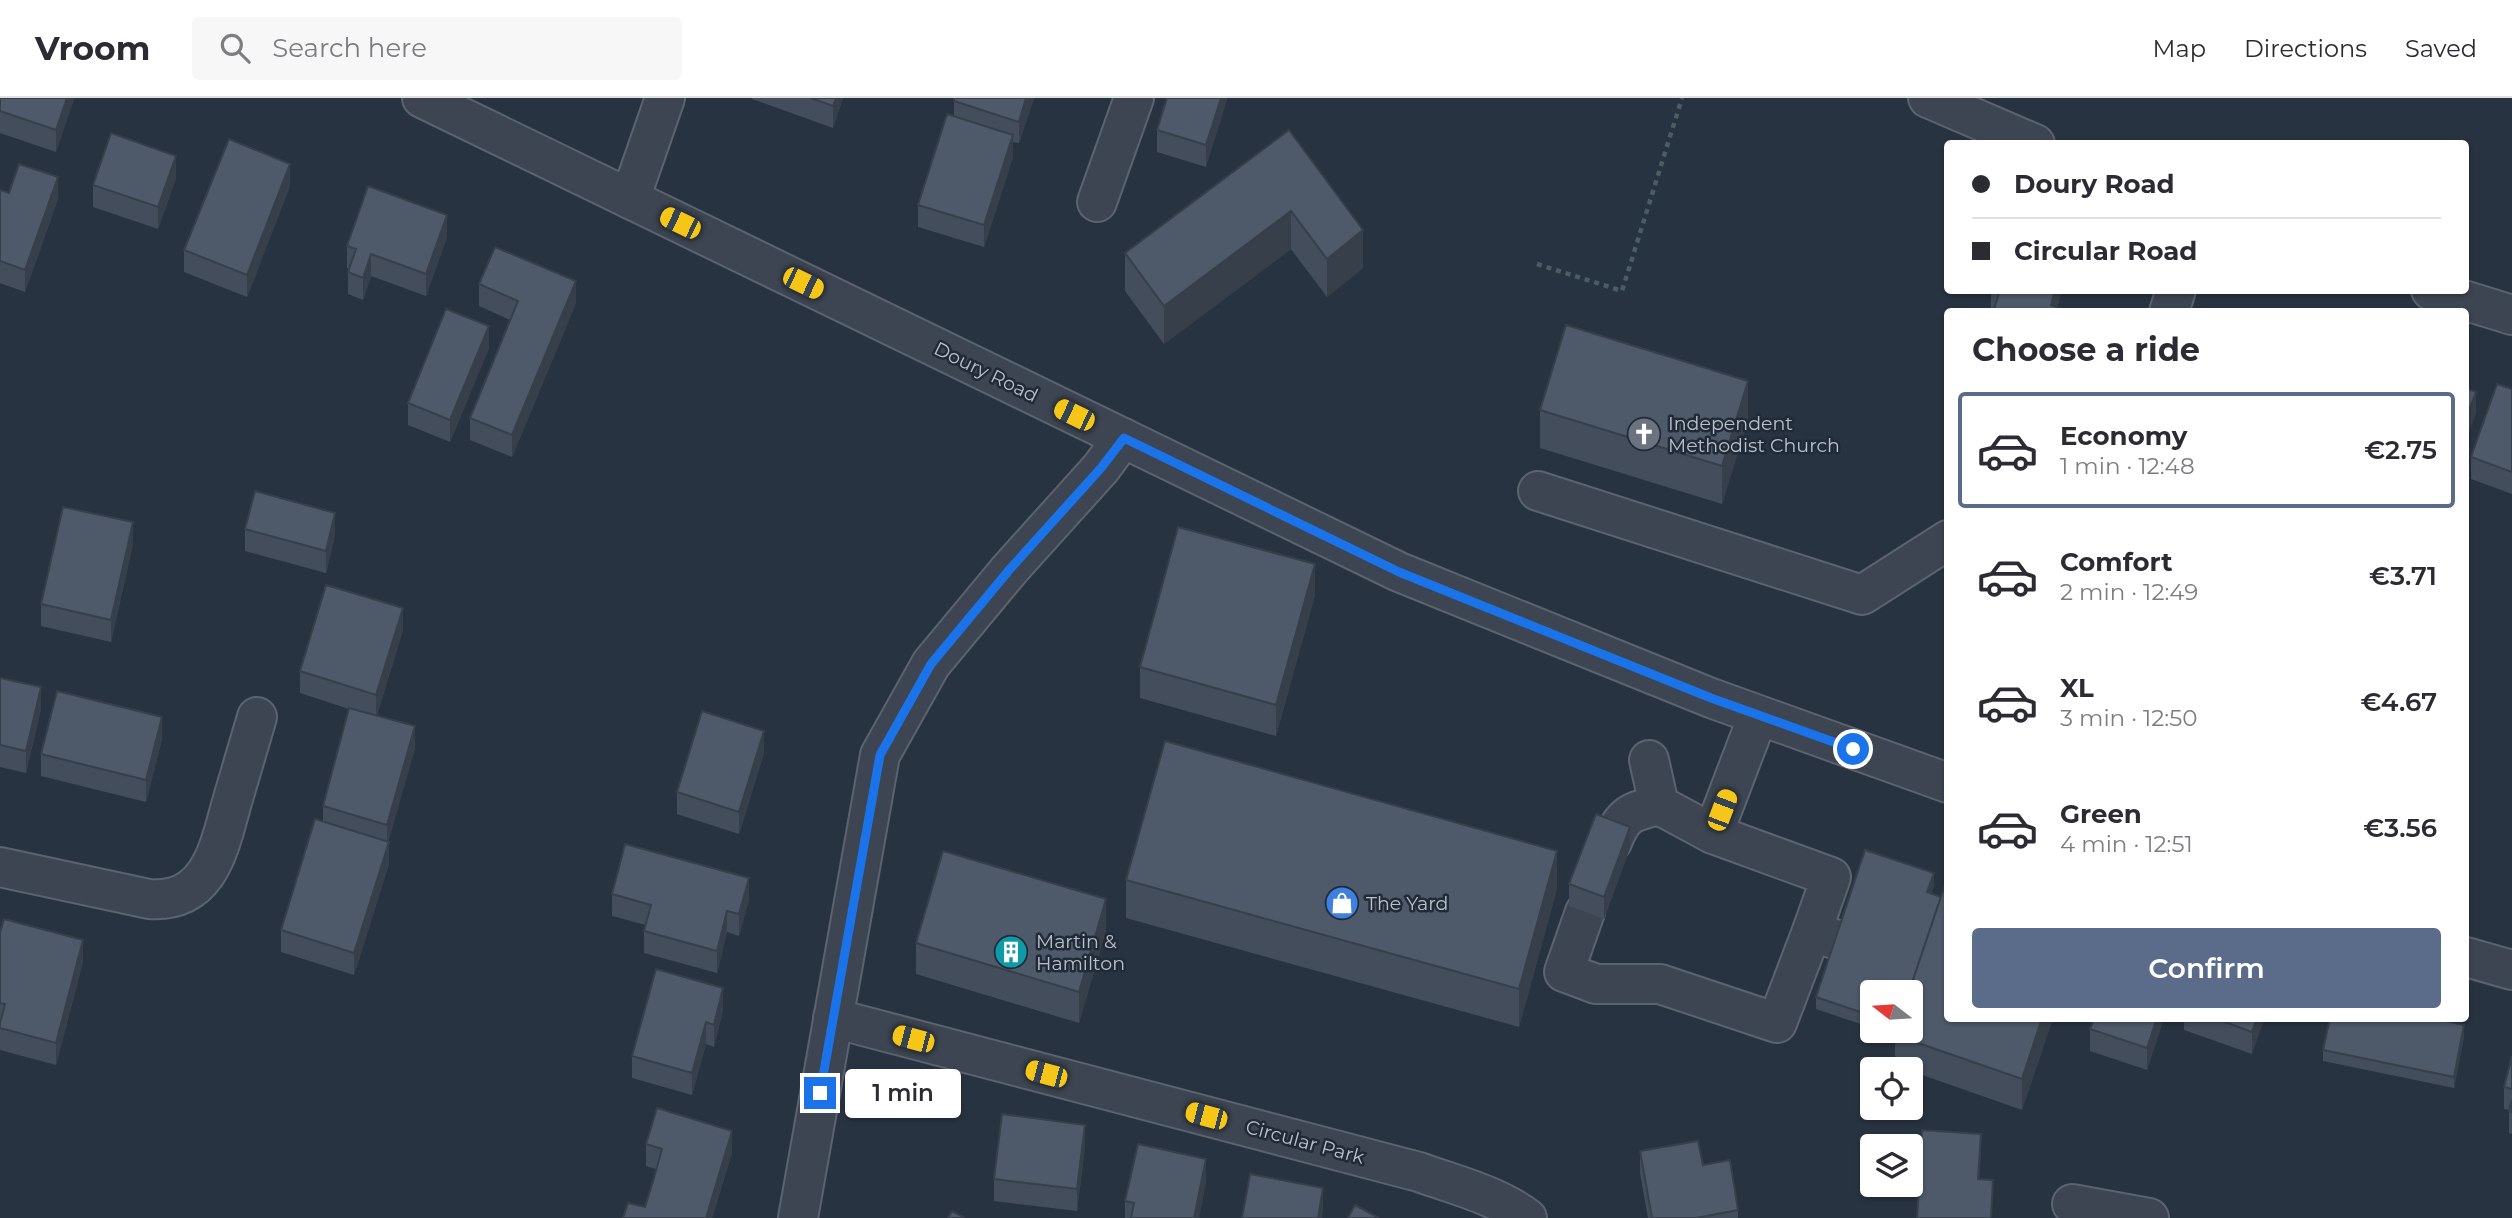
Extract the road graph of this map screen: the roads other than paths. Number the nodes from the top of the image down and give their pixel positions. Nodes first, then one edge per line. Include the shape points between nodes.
1 (422, 98) edge
2 (665, 98) edge
3 (1134, 98) edge
4 (1928, 98) edge
5 (1981, 108) edge
6 (2029, 140) edge
7 (630, 199) junction
8 (1097, 202) dead end
9 (2444, 294) edge
10 (2512, 315) edge
11 (1124, 438) junction
12 (1538, 491) dead end
13 (1944, 543) edge
14 (1758, 716) junction
15 (257, 717) dead end
16 (1649, 760) dead end
17 (1944, 782) edge
18 (1659, 806) junction
19 (1713, 834) junction
20 (1612, 842) edge
21 (0, 867) edge
22 (1585, 912) edge
23 (2469, 958) edge
24 (2512, 970) edge
25 (833, 1018) junction
26 (2072, 1204) dead end
27 (798, 1218) edge
28 (1527, 1218) edge
29 (2149, 1218) edge

1 - 7 street, Doury Road
2 - 7 street
3 - 8 street
4 - 5 street
5 - 6 street
7 - 11 street, Doury Road
9 - 10 street
11 - 14 street, Doury Road via 1399,572
11 - 25 street via 931,664 880,755
12 - 13 street via 1862,595
14 - 17 street, Doury Road
14 - 19 street
15 - 21 street via 217,856 203,877 182,894 149,899
16 - 18 street
18 - 19 street
18 - 20 street via 1632,811 1619,823
19 - 22 street via 1831,877 1825,936 1777,1023 1660,984 1596,984 1564,972
23 - 24 street
25 - 27 street
25 - 28 street, Circular Park via 1419,1172 1478,1193
26 - 29 street

